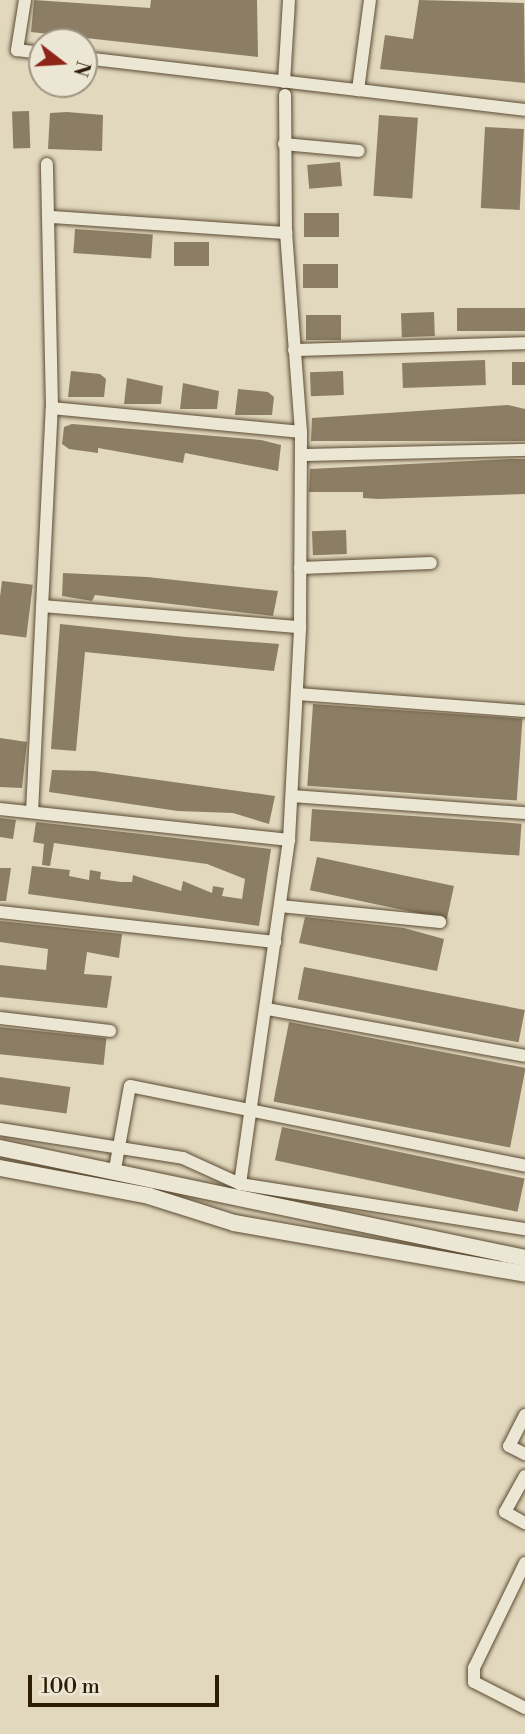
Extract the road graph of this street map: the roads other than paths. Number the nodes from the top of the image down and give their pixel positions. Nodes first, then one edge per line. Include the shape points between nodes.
1 (25, 0) edge
2 (289, 0) edge
3 (370, 0) edge
4 (28, 51) edge
5 (98, 60) edge
6 (284, 89) junction
7 (358, 90) junction
8 (525, 110) edge
9 (284, 144) junction
10 (359, 151) dead end
11 (47, 164) dead end
12 (51, 217) junction
13 (286, 233) junction
14 (525, 343) edge
15 (294, 350) junction
16 (52, 408) junction
17 (301, 432) junction
18 (525, 450) edge
19 (301, 456) junction
20 (431, 563) dead end
21 (300, 568) junction
22 (42, 606) junction
23 (300, 627) junction
24 (297, 694) junction
25 (525, 710) edge
26 (292, 796) junction
27 (0, 809) edge
28 (32, 812) junction
29 (525, 813) edge
30 (289, 839) junction
31 (280, 906) junction
32 (0, 912) edge
33 (440, 922) dead end
34 (275, 942) junction
35 (267, 1009) junction
36 (0, 1018) edge
37 (110, 1031) dead end
38 (525, 1056) edge
39 (254, 1110) junction
40 (0, 1129) edge
41 (0, 1148) edge
42 (118, 1150) junction
43 (525, 1166) edge
44 (0, 1168) edge
45 (115, 1169) junction
46 (240, 1184) junction
47 (525, 1228) edge
48 (525, 1258) edge
49 (525, 1273) edge
50 (525, 1415) edge
51 (525, 1454) edge
52 (525, 1476) edge
53 (525, 1523) edge
54 (525, 1563) edge
55 (525, 1709) edge

1 - 4 street via 17,50
2 - 6 street
3 - 7 street
5 - 6 street
6 - 7 street
6 - 9 street
7 - 8 street
9 - 10 street
9 - 13 street
11 - 12 street
12 - 13 street
12 - 16 street
13 - 15 street
14 - 15 street
15 - 17 street
16 - 17 street
16 - 22 street
17 - 19 street
18 - 19 street
19 - 21 street
20 - 21 street
21 - 23 street
22 - 23 street
22 - 28 street
23 - 24 street
24 - 25 street
24 - 26 street
26 - 29 street
26 - 30 street
27 - 28 street
28 - 30 street
30 - 31 street
31 - 33 street
31 - 34 street
32 - 34 street
34 - 35 street
35 - 38 street
35 - 39 street
36 - 37 street
39 - 42 street via 131,1086
39 - 43 street
39 - 46 street
40 - 42 street
41 - 45 street
42 - 45 street
42 - 46 street via 183,1158
44 - 49 street via 149,1196 234,1223
45 - 48 street via 225,1199
46 - 47 street
50 - 51 street via 509,1446
52 - 53 street via 505,1512
54 - 55 street via 474,1668 474,1682

